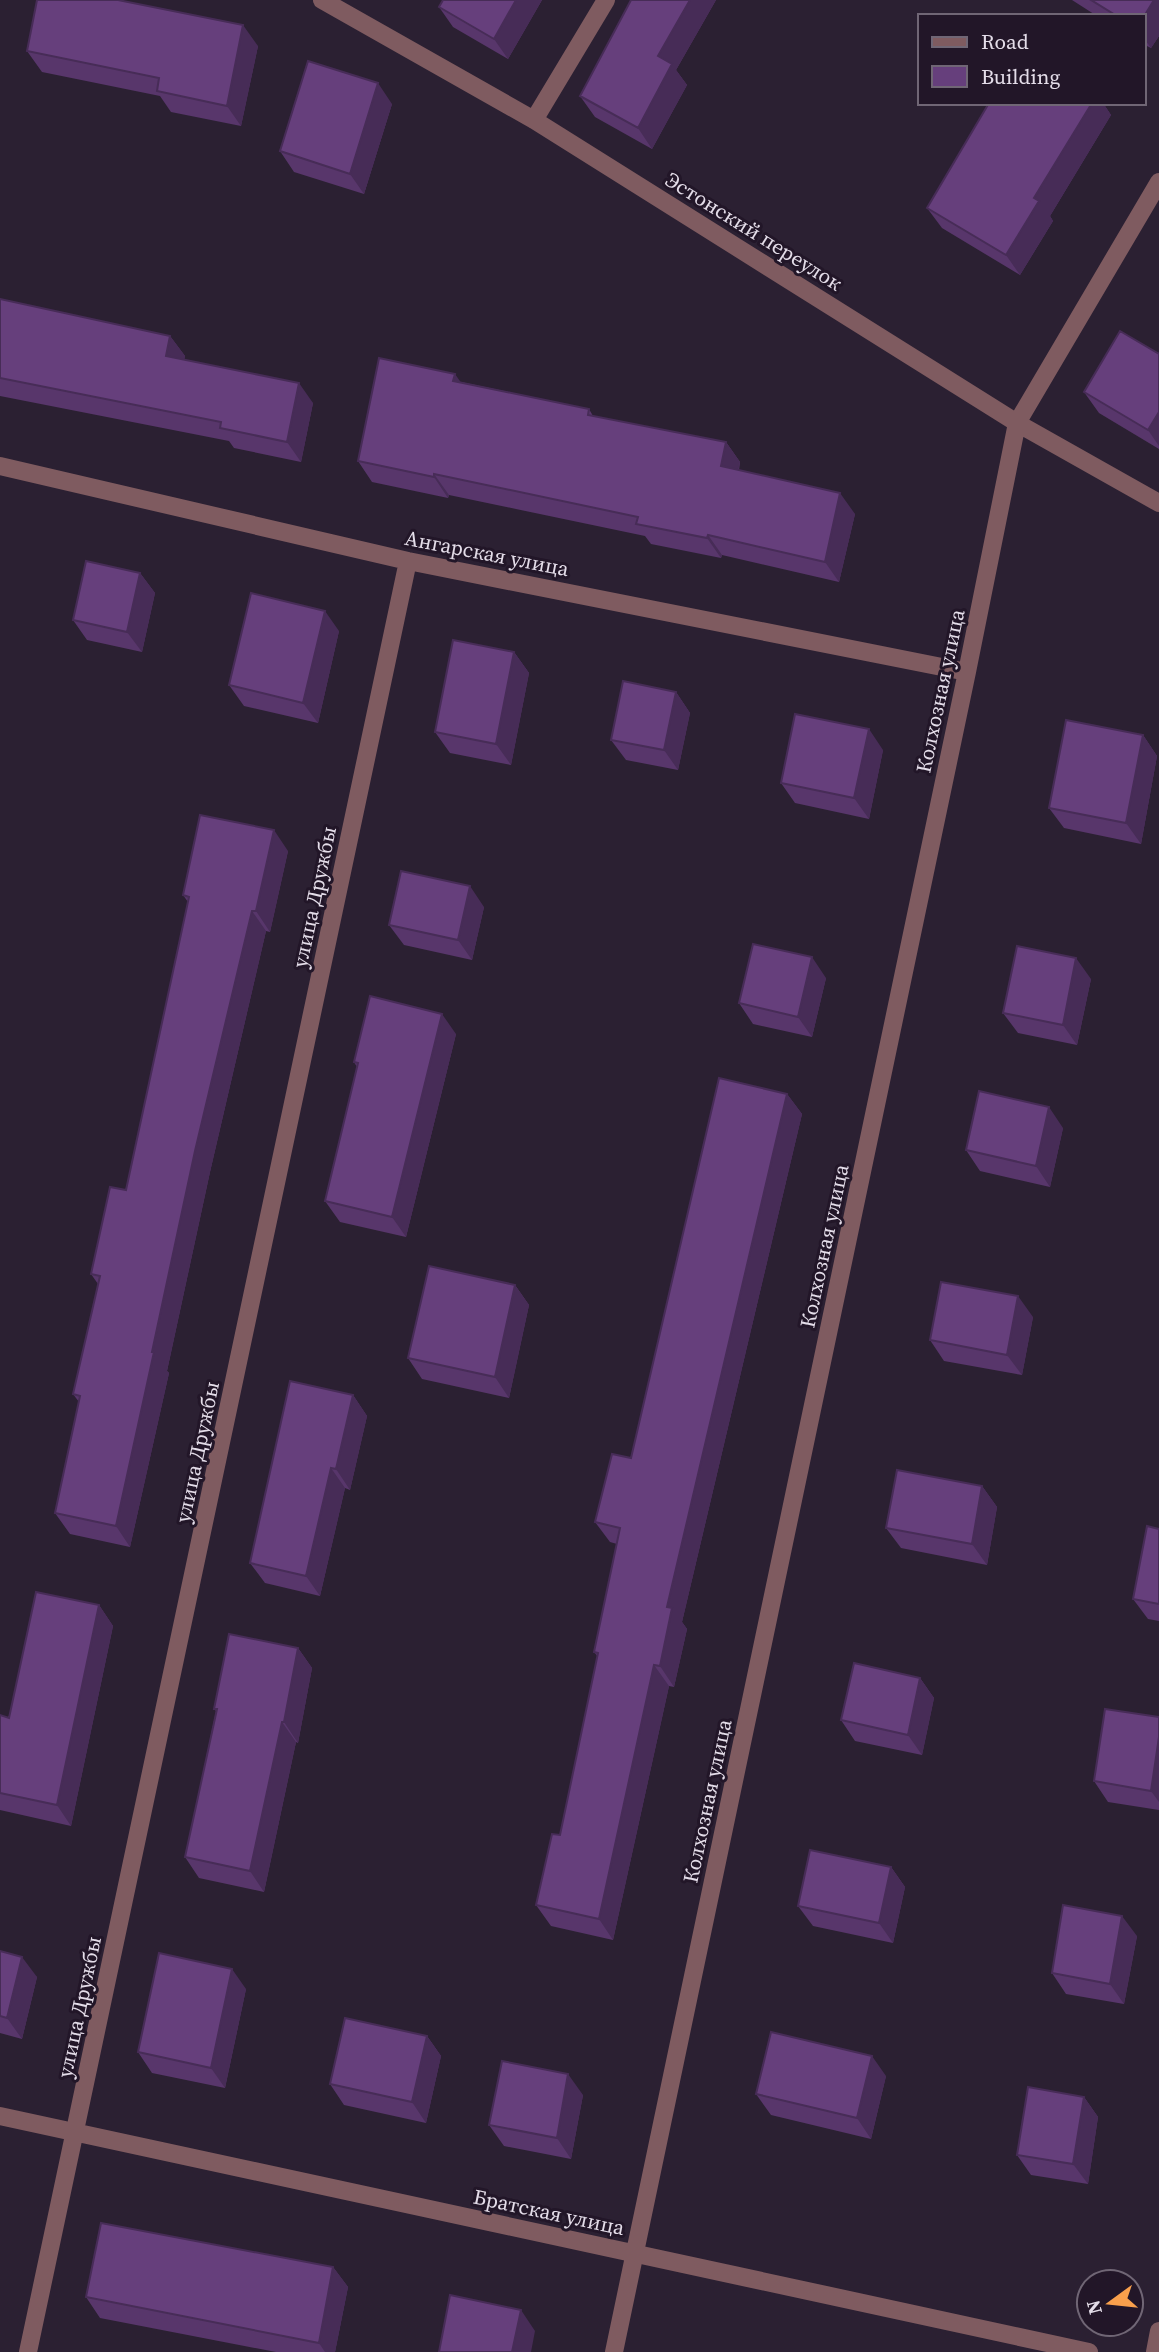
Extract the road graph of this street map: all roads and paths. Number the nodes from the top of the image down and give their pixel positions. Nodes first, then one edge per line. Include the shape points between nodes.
1 (322, 0) edge
2 (606, 0) edge
3 (534, 120) junction
4 (1159, 182) edge
5 (1017, 423) junction
6 (0, 466) edge
7 (1159, 503) edge
8 (408, 561) junction
9 (967, 672) junction
10 (0, 2116) edge
11 (76, 2132) junction
12 (635, 2255) junction
13 (1159, 2331) edge
14 (28, 2352) edge
15 (614, 2352) edge
16 (1088, 2352) edge
17 (1155, 2352) edge

1 - 3 street, Эстонский переулок
2 - 3 street
3 - 5 street, Эстонский переулок
4 - 5 street, Колхозная улица
5 - 7 street, Эстонский переулок
5 - 9 street, Колхозная улица
6 - 8 street, Ангарская улица
8 - 9 street, Ангарская улица
8 - 11 street, улица Дружбы
9 - 12 street, Колхозная улица
10 - 11 street, Братская улица
11 - 12 street, Братская улица
11 - 14 street, улица Дружбы
12 - 15 street, Колхозная улица
12 - 16 street, Братская улица
13 - 17 street

